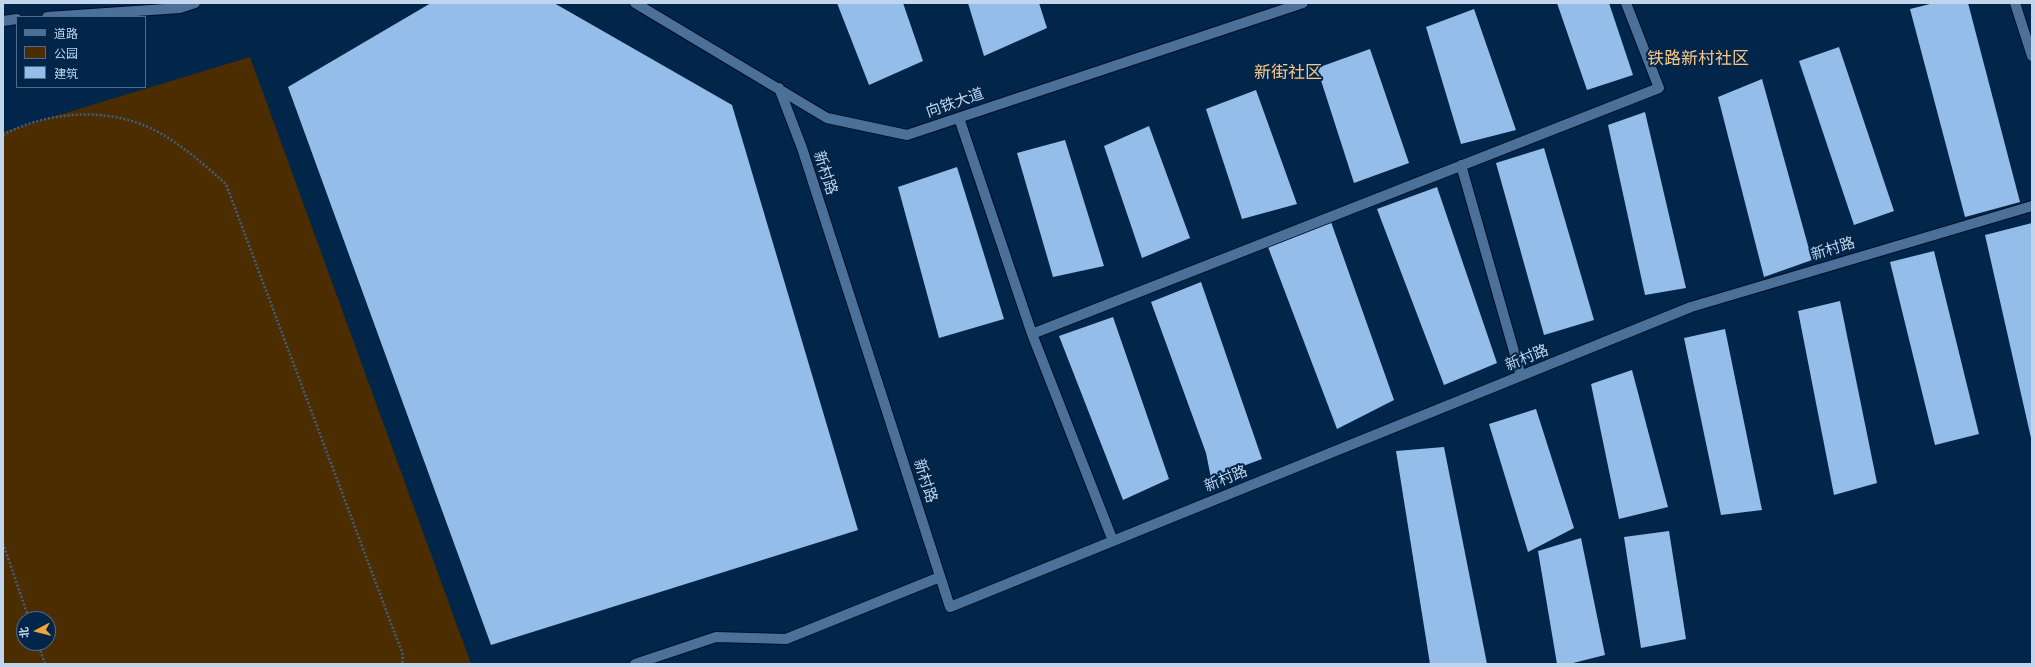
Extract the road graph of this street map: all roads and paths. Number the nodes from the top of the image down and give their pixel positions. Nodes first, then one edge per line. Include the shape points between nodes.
1 (195, 3) edge
2 (635, 3) edge
3 (1303, 3) edge
4 (1626, 3) edge
5 (2015, 3) edge
6 (62, 16) edge
7 (16, 20) edge
8 (3, 21) edge
9 (2032, 56) edge
10 (779, 88) junction
11 (959, 118) junction
12 (3, 135) edge
13 (1461, 165) junction
14 (2032, 206) edge
15 (1032, 334) junction
16 (1521, 376) junction
17 (1112, 541) junction
18 (3, 543) edge
19 (940, 577) junction
20 (26, 611) edge
21 (41, 651) edge
22 (45, 664) edge
23 (402, 664) edge
24 (635, 664) edge

1 - 6 street via 180,8
2 - 10 street, 向铁大道
3 - 11 street, 向铁大道
4 - 13 street via 1659,88
5 - 9 street
7 - 8 street
10 - 11 street, 向铁大道 via 827,118 907,135
10 - 19 street, 新村路 via 802,148
11 - 15 street
12 - 23 path via 16,128 54,116 88,114 124,120 147,126 176,143 226,184 403,655
13 - 15 street
13 - 16 street
14 - 16 street, 新村路 via 1691,307
15 - 17 street
16 - 17 street, 新村路
17 - 19 street, 新村路 via 950,607
18 - 20 path
19 - 24 street via 786,638 716,636
21 - 22 path

